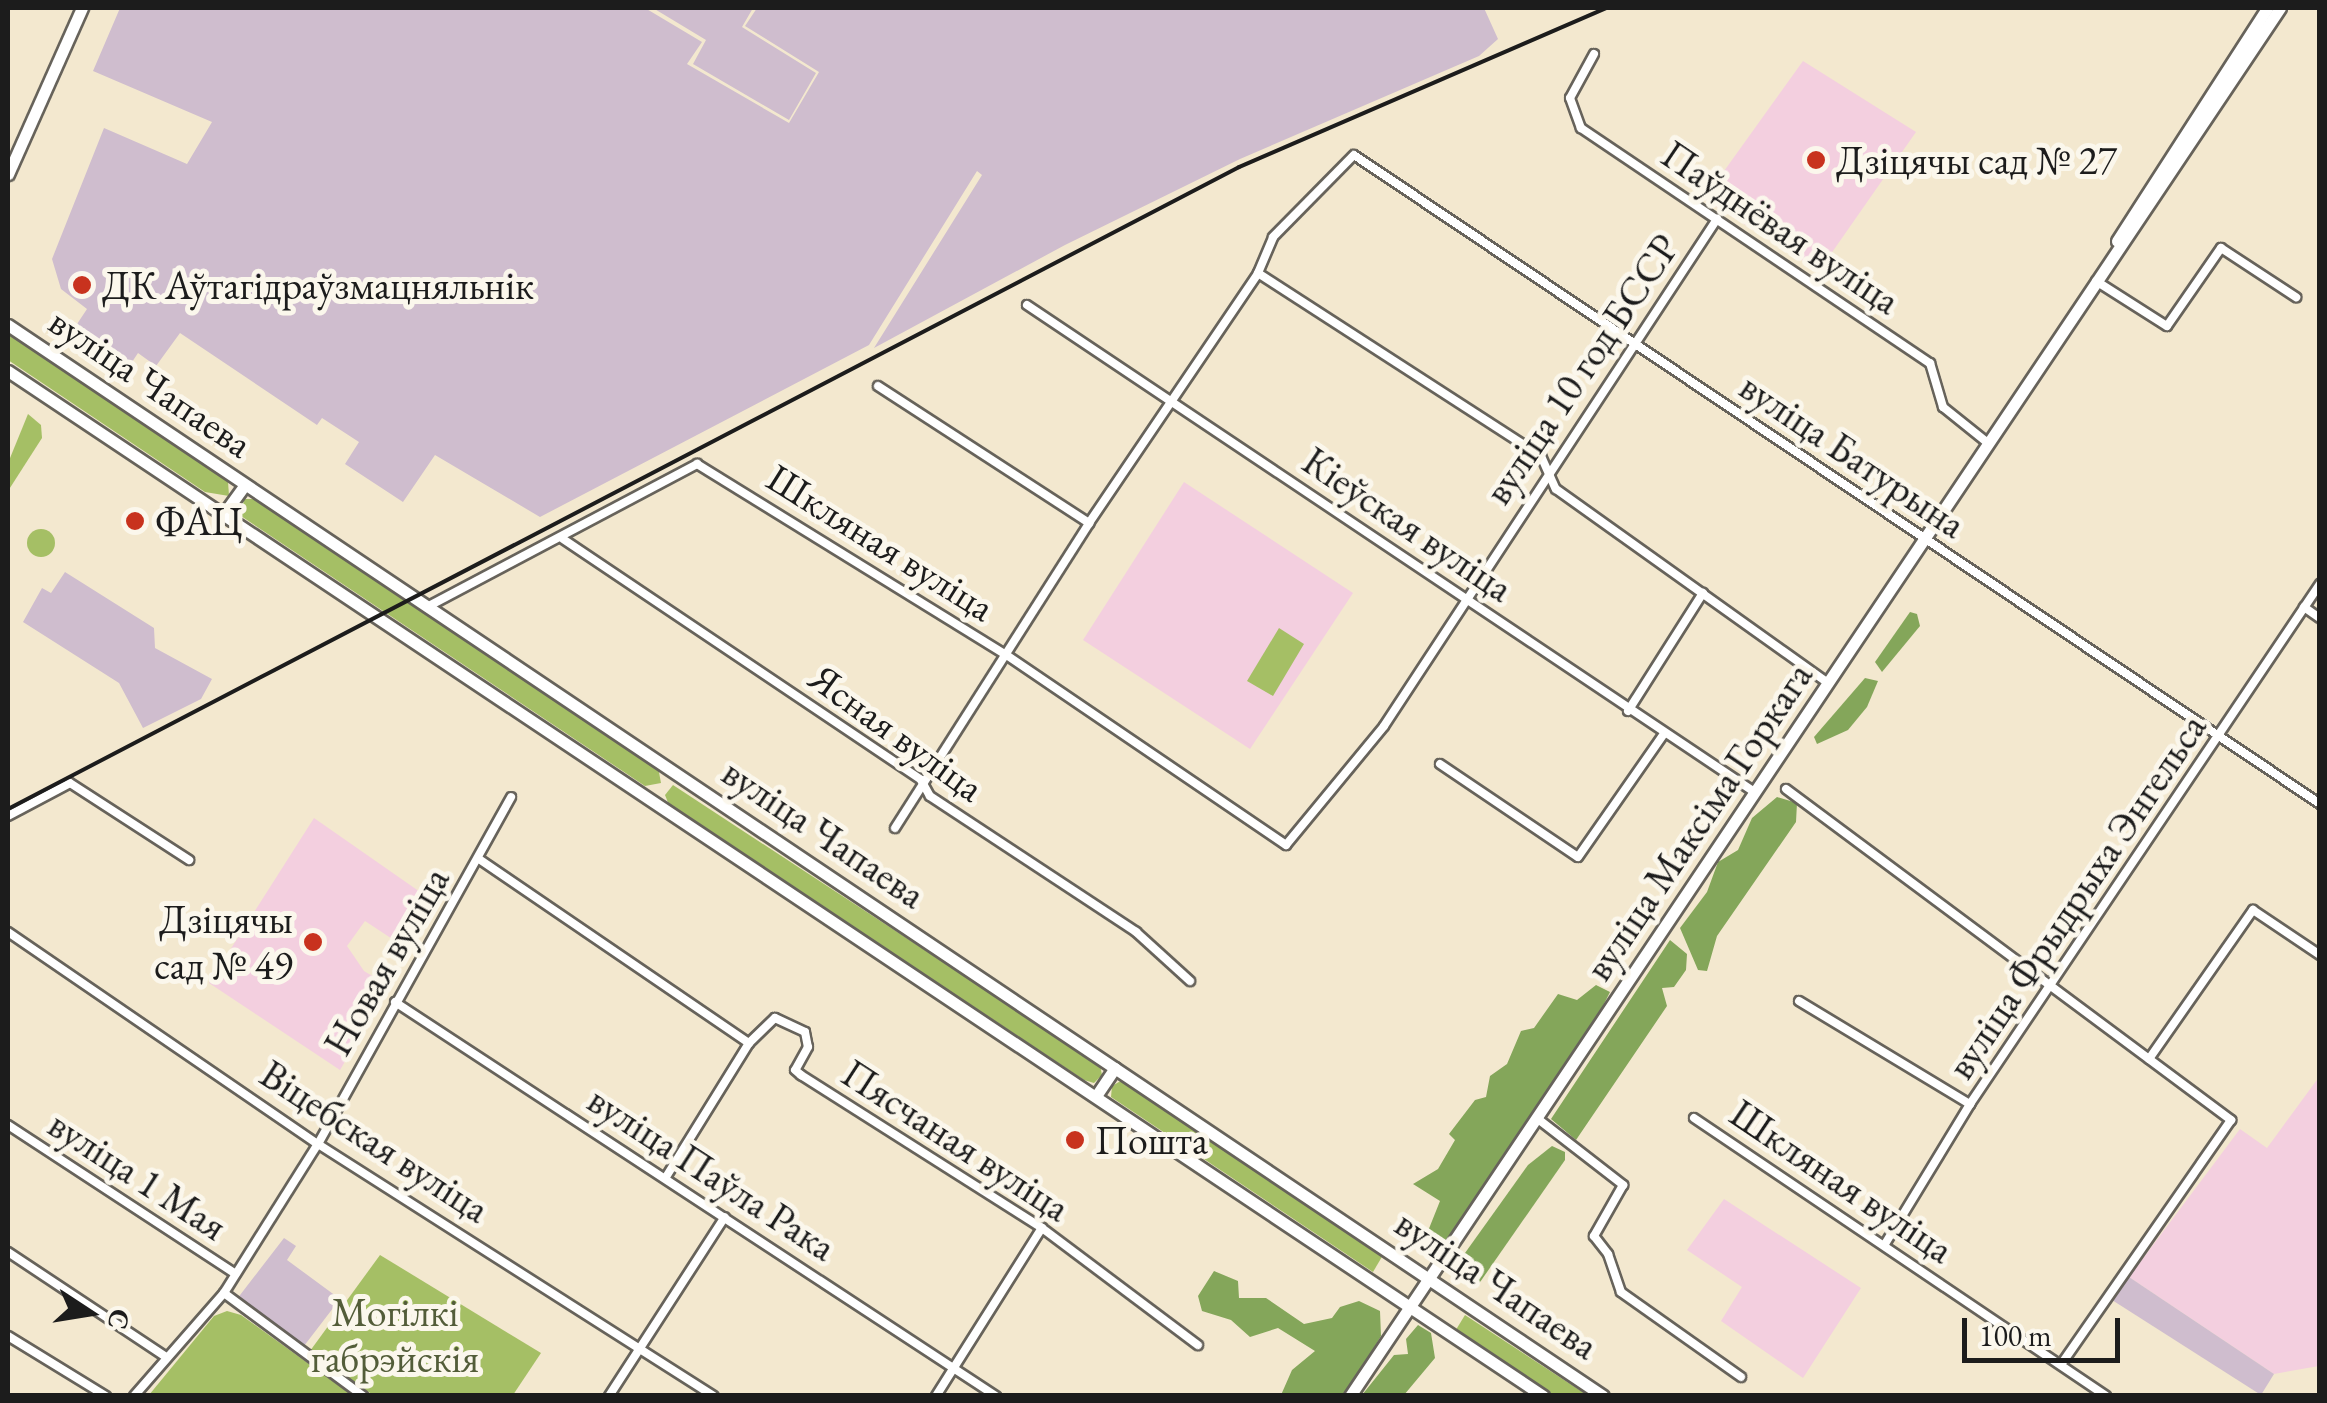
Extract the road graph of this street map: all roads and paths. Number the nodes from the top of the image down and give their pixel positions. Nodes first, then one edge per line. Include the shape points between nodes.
1 (82, 8) edge
2 (2267, 8) edge
3 (2280, 8) edge
4 (1594, 54) dead end
5 (8, 174) edge
6 (1717, 218) junction
7 (1258, 273) junction
8 (2096, 280) junction
9 (2296, 297) dead end
10 (1027, 305) dead end
11 (8, 325) edge
12 (1634, 345) junction
13 (8, 371) edge
14 (878, 386) dead end
15 (1172, 398) junction
16 (1989, 444) junction
17 (1548, 473) junction
18 (245, 484) junction
19 (224, 515) junction
20 (1088, 522) junction
21 (563, 539) junction
22 (1926, 539) junction
23 (2320, 584) edge
24 (1703, 592) junction
25 (1465, 600) junction
26 (427, 607) junction
27 (2304, 607) junction
28 (2320, 618) edge
29 (1005, 654) junction
30 (1829, 684) junction
31 (1628, 710) junction
32 (1663, 735) junction
33 (2220, 737) junction
34 (1440, 764) dead end
35 (922, 780) junction
36 (1786, 789) dead end
37 (1756, 793) junction
38 (511, 796) dead end
39 (2320, 804) edge
40 (8, 816) edge
41 (895, 828) dead end
42 (1286, 846) joint
43 (479, 859) junction
44 (189, 860) dead end
45 (8, 932) edge
46 (2320, 955) edge
47 (1190, 982) dead end
48 (2051, 990) junction
49 (1798, 1001) dead end
50 (394, 1002) junction
51 (749, 1043) junction
52 (2149, 1059) junction
53 (1115, 1068) junction
54 (1098, 1093) junction
55 (1970, 1104) junction
56 (1694, 1118) dead end
57 (1538, 1119) junction
58 (8, 1125) edge
59 (318, 1144) junction
60 (666, 1177) junction
61 (725, 1217) junction
62 (1042, 1228) junction
63 (1885, 1244) junction
64 (8, 1252) edge
65 (236, 1274) junction
66 (1428, 1276) junction
67 (224, 1293) junction
68 (1408, 1305) junction
69 (8, 1336) edge
70 (1198, 1345) dead end
71 (642, 1346) junction
72 (166, 1357) junction
73 (2061, 1365) junction
74 (956, 1368) junction
75 (1742, 1377) dead end
76 (106, 1396) edge
77 (134, 1396) edge
78 (363, 1396) edge
79 (609, 1396) edge
80 (713, 1396) edge
81 (936, 1396) edge
82 (996, 1396) edge
83 (1350, 1396) edge
84 (1543, 1396) edge
85 (1603, 1396) edge
86 (2106, 1396) edge

1 - 5 main road
2 - 8 main road, вуліца Максіма Горкага
3 - 8 main road, вуліца Максіма Горкага
4 - 6 street, Паўднёвая вуліца via 1570,98 1574,120
6 - 12 street, вуліца 10 год БССР
6 - 16 street, Паўднёвая вуліца via 1930,363 1943,406
7 - 12 street, вуліца Батурына via 1274,237 1354,155
7 - 15 street
7 - 17 street via 1541,456
8 - 9 street via 2167,326 2220,248
8 - 16 main road, вуліца Максіма Горкага
10 - 15 street, Кіеўская вуліца
11 - 18 main road, вуліца Чапаева
12 - 17 street, вуліца 10 год БССР
12 - 22 street, вуліца Батурына
13 - 19 main road, вуліца Чапаева
14 - 20 street
15 - 20 street
15 - 25 street, Кіеўская вуліца
16 - 22 main road, вуліца Максіма Горкага
17 - 24 street via 1556,488
17 - 25 street, вуліца 10 год БССР
18 - 19 main road
18 - 26 main road, вуліца Чапаева
19 - 54 main road, вуліца Чапаева
20 - 29 street
21 - 26 street, Шкляная вуліца
21 - 29 street, Шкляная вуліца via 697,464
21 - 35 street, Ясная вуліца
22 - 30 main road, вуліца Максіма Горкага
22 - 33 street, вуліца Батурына
23 - 27 street, вуліца Фрыдрыха Энгельса
24 - 30 street
24 - 31 street
25 - 31 street, Кіеўская вуліца
25 - 42 street, вуліца 10 год БССР via 1384,726
26 - 53 main road, вуліца Чапаева
27 - 28 street
27 - 33 street, вуліца Фрыдрыха Энгельса
29 - 35 street
29 - 42 street, Шкляная вуліца
30 - 37 main road, вуліца Максіма Горкага
31 - 32 street, Кіеўская вуліца
32 - 34 street via 1578,857
32 - 37 street, Кіеўская вуліца
33 - 39 street, вуліца Батурына
33 - 48 street, вуліца Фрыдрыха Энгельса
35 - 41 street
35 - 47 street, Ясная вуліца via 930,796 1136,932
36 - 48 street
37 - 57 main road, вуліца Максіма Горкага
38 - 43 street, Новая вуліца
40 - 44 street via 70,783
43 - 50 street, Новая вуліца
43 - 51 street
45 - 59 street, Віцебская вуліца
46 - 52 street via 2254,910
48 - 52 street
48 - 55 street, вуліца Фрыдрыха Энгельса
49 - 55 street
50 - 59 street, Новая вуліца
50 - 60 street, вуліца Паўла Рака
51 - 60 street
51 - 62 street, Пясчаная вуліца via 775,1018 805,1032 808,1047 796,1070 801,1076 883,1134
52 - 73 street via 2230,1120
53 - 54 main road
53 - 66 main road, вуліца Чапаева
54 - 68 main road, вуліца Чапаева
55 - 63 street, вуліца Фрыдрыха Энгельса
56 - 63 street, Шкляная вуліца
57 - 66 main road, вуліца Максіма Горкага
57 - 75 street via 1622,1185 1594,1236 1621,1292
58 - 65 street, вуліца 1 Мая
59 - 65 street, Новая вуліца
59 - 71 street, Віцебская вуліца
60 - 61 street, вуліца Паўла Рака
61 - 71 street
61 - 74 street, вуліца Паўла Рака
62 - 70 street, Пясчаная вуліца
62 - 74 street
63 - 73 street, Шкляная вуліца
64 - 72 street
65 - 67 street, Новая вуліца
66 - 68 main road, вуліца Максіма Горкага
66 - 85 main road, вуліца Чапаева
67 - 72 street, Новая вуліца
67 - 78 street, вуліца 1 Мая
68 - 83 main road, вуліца Максіма Горкага
68 - 84 main road, вуліца Чапаева
69 - 76 street
71 - 79 street
71 - 80 street, Віцебская вуліца
72 - 77 street, Новая вуліца
73 - 86 street, Шкляная вуліца
74 - 81 street
74 - 82 street, вуліца Паўла Рака

